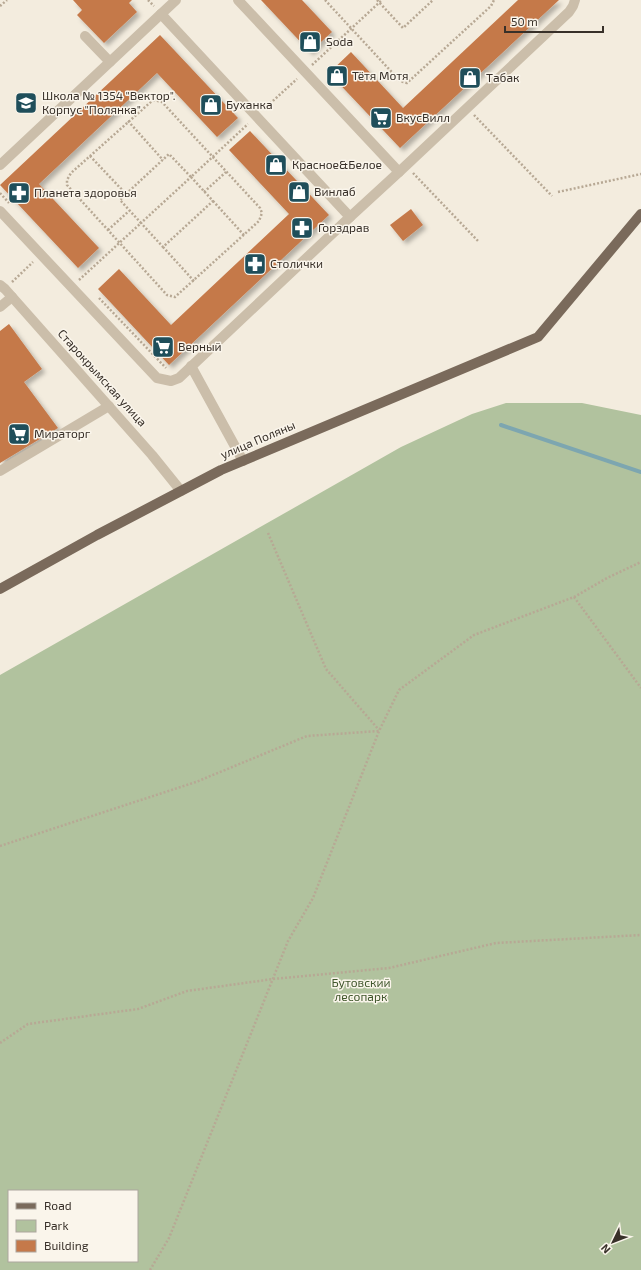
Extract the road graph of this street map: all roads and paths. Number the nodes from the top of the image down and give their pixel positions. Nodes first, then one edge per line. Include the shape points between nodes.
1 (7, 0) edge
2 (176, 0) edge
3 (238, 0) edge
4 (325, 0) edge
5 (377, 0) edge
6 (382, 0) edge
7 (433, 0) edge
8 (494, 0) edge
9 (575, 0) edge
10 (379, 3) junction
11 (0, 6) edge
12 (161, 14) junction
13 (352, 28) junction
14 (85, 36) dead end
15 (110, 62) junction
16 (305, 71) junction
17 (467, 108) junction
18 (246, 117) dead end
19 (254, 120) junction
20 (128, 121) junction
21 (90, 156) junction
22 (212, 157) junction
23 (163, 160) junction
24 (0, 165) edge
25 (402, 168) junction
26 (226, 172) junction
27 (641, 174) edge
28 (191, 177) junction
29 (204, 192) junction
30 (558, 192) dead end
31 (126, 194) junction
32 (552, 196) dead end
33 (213, 201) junction
34 (130, 210) junction
35 (0, 212) edge
36 (641, 214) edge
37 (350, 217) junction
38 (141, 223) junction
39 (108, 230) junction
40 (244, 235) junction
41 (478, 241) dead end
42 (119, 243) junction
43 (163, 247) junction
44 (41, 255) junction
45 (20, 274) dead end
46 (84, 275) dead end
47 (194, 280) junction
48 (0, 286) edge
49 (12, 297) junction
50 (0, 307) edge
51 (191, 366) junction
52 (109, 406) junction
53 (243, 461) junction
54 (0, 471) edge
55 (181, 491) junction
56 (268, 533) dead end
57 (641, 562) edge
58 (0, 589) edge
59 (574, 597) junction
60 (641, 688) edge
61 (379, 731) junction
62 (0, 846) edge
63 (641, 935) edge
64 (273, 979) junction
65 (0, 1043) edge
66 (150, 1270) edge

1 - 11 path
2 - 12 street
3 - 16 street
4 - 13 path
5 - 10 path
6 - 10 path
7 - 10 path via 403,28
8 - 13 path via 491,6 407,83 400,81
9 - 17 street via 569,12
10 - 13 path
12 - 15 street
12 - 19 street
13 - 16 path
14 - 15 street
15 - 24 street
16 - 19 path
16 - 25 street
17 - 25 street
17 - 32 path
18 - 19 path
19 - 22 path
19 - 37 street
20 - 21 path
20 - 22 path via 149,102 158,100
20 - 23 path
21 - 31 path
21 - 39 path via 71,173 67,185
22 - 26 path
22 - 28 path
23 - 28 path via 169,154
23 - 31 path
25 - 37 street
25 - 41 path
26 - 29 path
26 - 40 path via 262,213 259,221
27 - 30 path
28 - 29 path
28 - 38 path
29 - 33 path
31 - 34 path via 120,200
33 - 40 path
33 - 43 path
34 - 38 path
34 - 39 path
35 - 44 street
36 - 53 main road, улица Поляны via 538,338
37 - 51 street
38 - 42 path
38 - 43 path
39 - 42 path
40 - 47 path
42 - 46 path
42 - 47 path via 171,297 178,296
43 - 47 path
44 - 45 path
44 - 51 street via 157,378 179,378
48 - 49 street, Старокрымская улица
49 - 50 street
49 - 52 street, Старокрымская улица
51 - 53 street
52 - 54 street
52 - 55 street, Старокрымская улица
53 - 55 main road, улица Поляны
55 - 58 main road, улица Поляны
56 - 61 path via 326,669
57 - 59 path
59 - 60 path
59 - 61 path via 474,635 399,690
61 - 62 path via 307,736 196,782
61 - 64 path via 313,898 288,941
63 - 64 path via 496,943 389,968
64 - 65 path via 186,991 138,1009 28,1024
64 - 66 path via 169,1238

